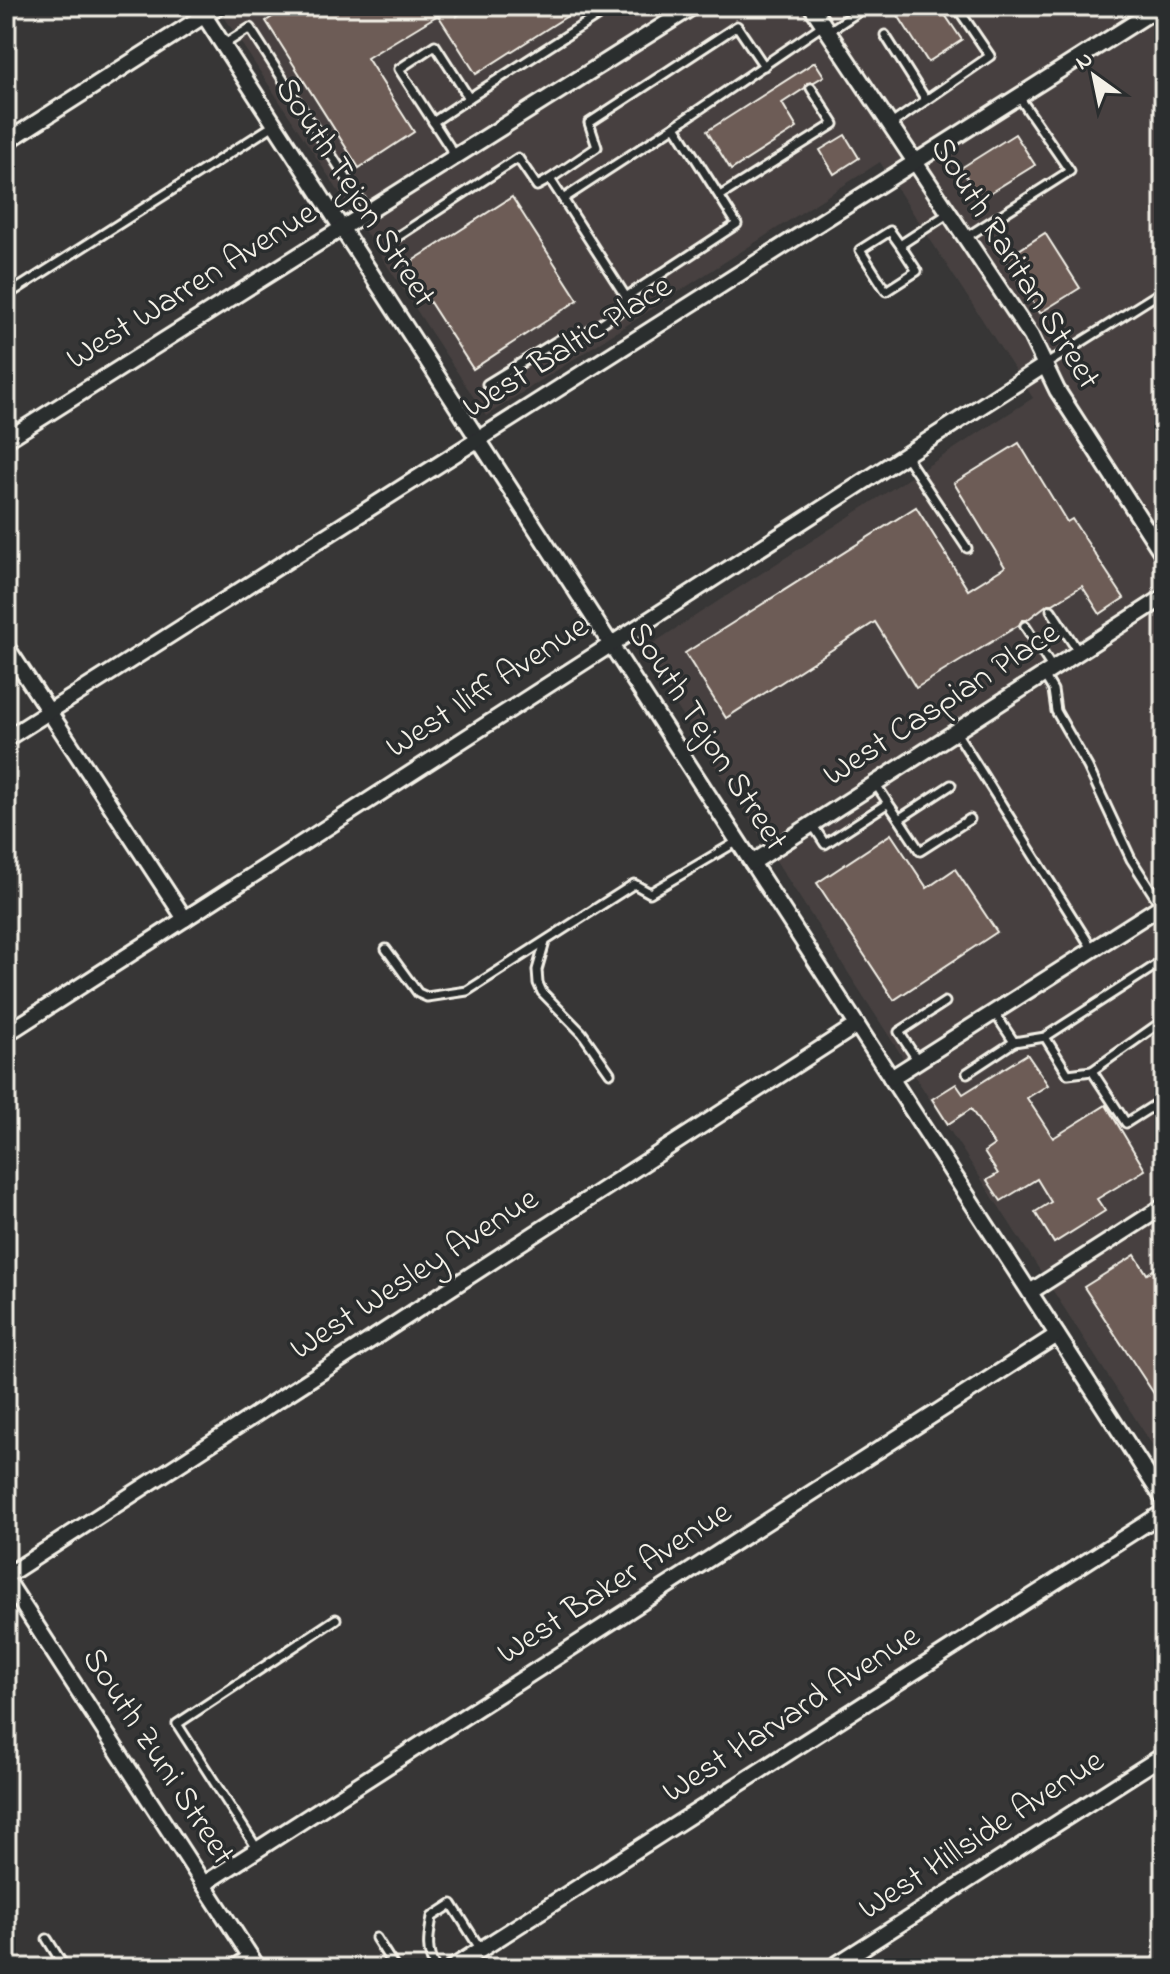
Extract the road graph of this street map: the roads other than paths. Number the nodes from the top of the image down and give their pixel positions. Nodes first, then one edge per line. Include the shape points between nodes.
1 (219, 6) edge
2 (694, 6) edge
3 (811, 6) edge
4 (844, 6) edge
5 (867, 6) edge
6 (956, 6) edge
7 (1161, 6) edge
8 (611, 7) edge
9 (201, 11) edge
10 (851, 17) junction
11 (826, 29) junction
12 (885, 35) dead end
13 (223, 46) junction
14 (764, 66) junction
15 (811, 88) dead end
16 (1019, 97) junction
17 (469, 98) junction
18 (926, 100) junction
19 (433, 122) junction
20 (275, 125) junction
21 (890, 125) junction
22 (675, 126) junction
23 (6, 142) edge
24 (456, 157) junction
25 (916, 163) junction
26 (550, 179) junction
27 (720, 196) junction
28 (563, 199) junction
29 (368, 212) junction
30 (949, 213) junction
31 (342, 228) junction
32 (397, 237) dead end
33 (965, 238) junction
34 (900, 245) junction
35 (1164, 290) edge
36 (6, 296) edge
37 (626, 297) junction
38 (1045, 365) junction
39 (487, 384) dead end
40 (6, 440) edge
41 (479, 440) junction
42 (905, 455) junction
43 (967, 548) dead end
44 (1164, 556) edge
45 (1164, 597) edge
46 (1051, 610) dead end
47 (1025, 626) dead end
48 (611, 645) junction
49 (6, 646) edge
50 (1079, 652) junction
51 (1048, 672) junction
52 (49, 712) junction
53 (956, 732) junction
54 (6, 739) edge
55 (875, 783) junction
56 (951, 785) dead end
57 (888, 803) junction
58 (899, 819) junction
59 (970, 819) dead end
60 (812, 824) junction
61 (738, 841) junction
62 (752, 863) junction
63 (1162, 905) edge
64 (185, 919) junction
65 (545, 942) junction
66 (386, 949) dead end
67 (1093, 950) junction
68 (1164, 960) edge
69 (945, 1002) dead end
70 (994, 1012) junction
71 (1164, 1020) edge
72 (857, 1025) junction
73 (6, 1034) edge
74 (1045, 1037) junction
75 (1014, 1042) junction
76 (918, 1061) junction
77 (1092, 1071) junction
78 (610, 1073) dead end
79 (967, 1073) dead end
80 (891, 1078) junction
81 (1164, 1099) edge
82 (1164, 1206) edge
83 (1030, 1292) junction
84 (1057, 1335) junction
85 (1164, 1500) edge
86 (1164, 1512) edge
87 (6, 1578) edge
88 (336, 1619) dead end
89 (1164, 1755) edge
90 (258, 1850) junction
91 (204, 1884) junction
92 (376, 1938) dead end
93 (47, 1939) dead end
94 (481, 1950) junction
95 (254, 1963) edge
96 (65, 1968) edge
97 (234, 1968) edge
98 (395, 1968) edge
99 (435, 1968) edge
100 (452, 1968) edge
101 (831, 1968) edge

1 - 9 street
2 - 24 street, West Warren Avenue
3 - 11 street, South Raritan Street
4 - 10 lane
5 - 10 lane
6 - 18 lane via 990,56
7 - 16 street, West Baltic Place
8 - 17 lane
9 - 13 street, South Tejon Street
9 - 23 street
10 - 11 lane
11 - 14 lane
11 - 21 street, South Raritan Street
12 - 18 lane
13 - 20 street, South Tejon Street
13 - 29 lane via 250,28
14 - 22 lane
14 - 26 lane via 737,26 589,123 597,147
15 - 27 lane via 834,124
16 - 25 street, West Baltic Place
16 - 33 lane via 1070,171
17 - 19 lane
17 - 19 lane via 435,45 399,69
18 - 21 lane
19 - 24 lane
20 - 31 street, South Tejon Street
20 - 36 lane
21 - 25 street, South Raritan Street
22 - 27 lane
22 - 28 lane
24 - 29 street, West Warren Avenue
25 - 30 street, South Raritan Street
25 - 41 street, West Baltic Place
26 - 28 lane
26 - 32 lane via 537,186 518,158
27 - 37 lane via 737,224
28 - 37 lane
29 - 31 street, West Warren Avenue
30 - 33 street, South Raritan Street
30 - 34 lane
31 - 40 street, West Warren Avenue
31 - 41 street, South Tejon Street
33 - 38 street, South Raritan Street
34 - 34 lane via 890,231 860,250 886,291 917,271
35 - 38 lane, West Iliff Avenue
37 - 39 lane via 623,309 570,344 560,339
38 - 42 street, West Iliff Avenue
38 - 44 street, South Raritan Street
41 - 48 street, South Tejon Street
41 - 52 street, West Baltic Place
42 - 43 lane
42 - 48 street, West Iliff Avenue
45 - 50 street, West Caspian Place
46 - 50 lane
47 - 51 lane
48 - 61 street, South Tejon Street
48 - 64 street, West Iliff Avenue
49 - 52 street
50 - 51 street, West Caspian Place
51 - 53 street, West Caspian Place
51 - 63 lane via 1056,711 1131,859
52 - 54 street, West Baltic Place
52 - 64 street
53 - 55 street, West Caspian Place
53 - 67 lane
55 - 57 lane
55 - 60 street, West Caspian Place
56 - 58 lane
57 - 58 lane
57 - 60 lane via 825,844
58 - 59 lane via 920,851
60 - 62 street, West Caspian Place
61 - 62 street, South Tejon Street
61 - 65 lane via 650,893 634,884
62 - 72 street, South Tejon Street
63 - 67 street
64 - 73 street, West Iliff Avenue
65 - 66 lane via 467,991 427,997 418,993
65 - 78 lane via 537,970 542,992 582,1033
67 - 70 street
68 - 74 lane
69 - 76 lane via 899,1032
70 - 75 lane
70 - 76 street
71 - 77 lane
72 - 80 street, South Tejon Street
72 - 87 street, West Wesley Avenue
74 - 75 lane
74 - 77 lane via 1068,1074
75 - 79 lane
76 - 80 street
77 - 81 lane via 1126,1123
80 - 83 street, South Tejon Street
82 - 83 street
83 - 84 street, South Tejon Street
84 - 85 street, South Tejon Street
84 - 90 street, West Baker Avenue
86 - 94 street, West Harvard Avenue
87 - 91 street, South Zuni Street
88 - 90 lane via 177,1724
89 - 101 street, West Hillside Avenue
90 - 91 street, West Baker Avenue
91 - 95 street, South Zuni Street
92 - 98 lane
93 - 96 lane
94 - 99 lane via 452,1904 432,1917 428,1944
94 - 100 street, West Harvard Avenue
95 - 97 street

